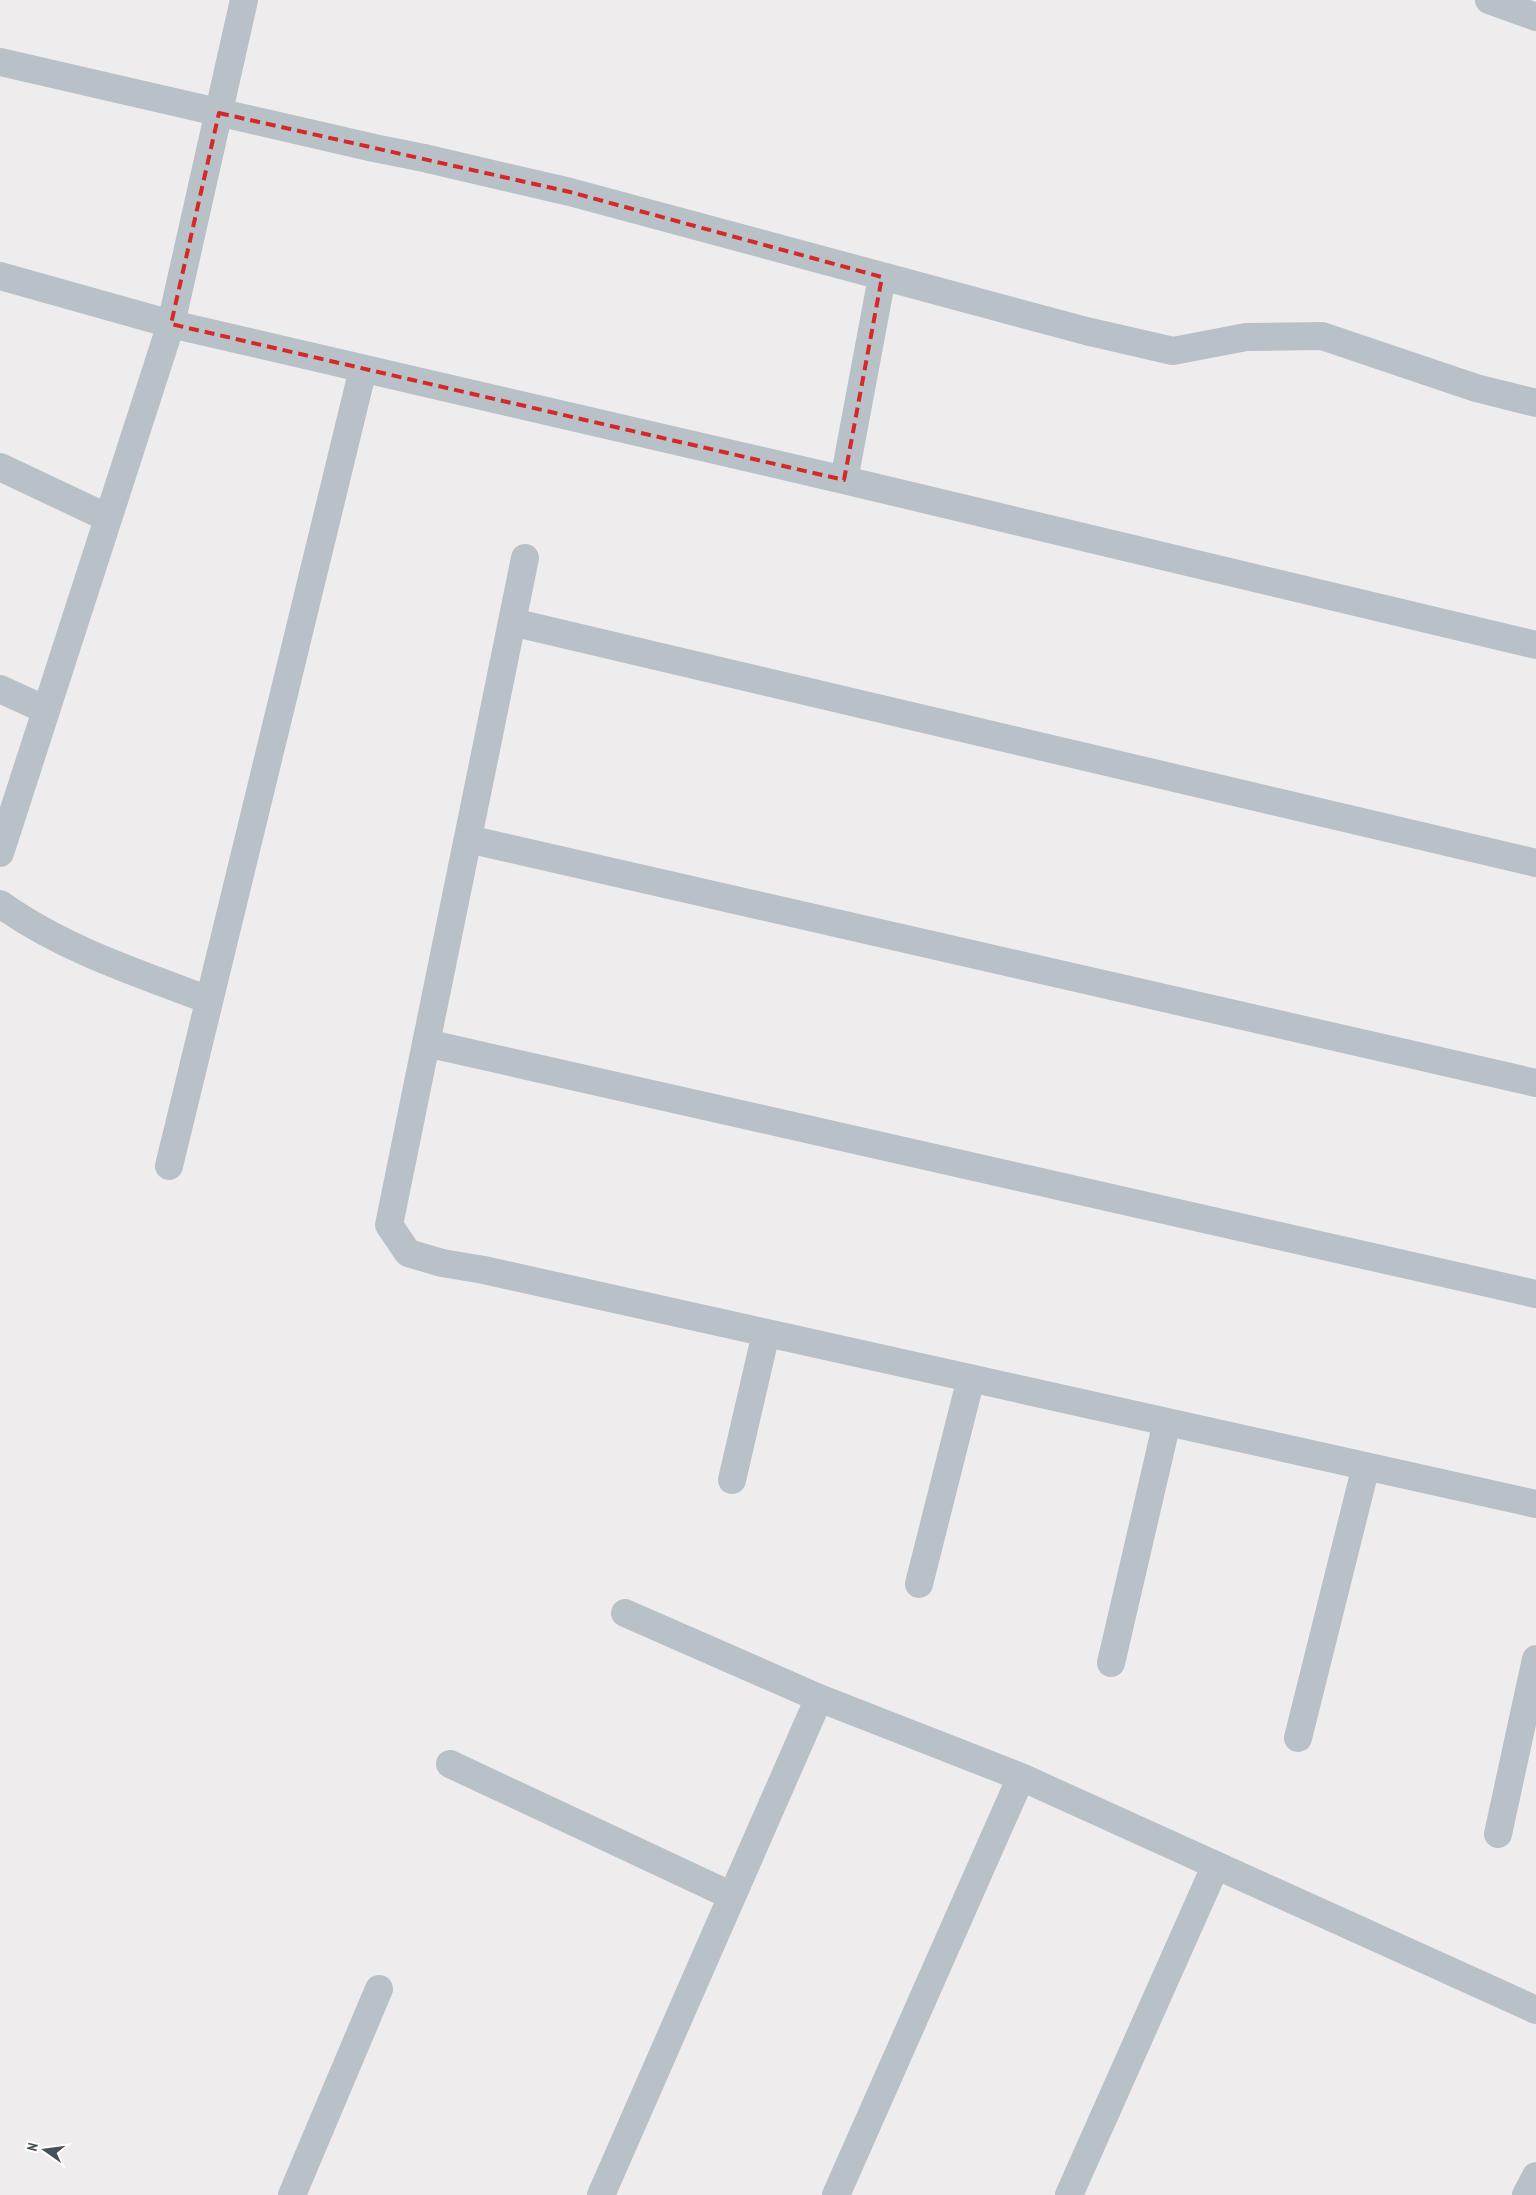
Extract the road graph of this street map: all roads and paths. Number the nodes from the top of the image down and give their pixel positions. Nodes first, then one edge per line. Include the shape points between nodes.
1 (244, 0) edge
2 (1489, 0) edge
3 (1536, 17) edge
4 (0, 62) edge
5 (219, 113) junction
6 (0, 276) edge
7 (882, 277) junction
8 (172, 324) junction
9 (363, 369) junction
10 (1536, 403) edge
11 (0, 466) edge
12 (844, 480) junction
13 (108, 518) junction
14 (525, 558) dead end
15 (512, 622) junction
16 (1536, 645) edge
17 (0, 689) edge
18 (46, 710) junction
19 (468, 839) junction
20 (0, 852) edge
21 (1536, 862) edge
22 (0, 904) edge
23 (209, 1000) junction
24 (426, 1043) junction
25 (1536, 1083) edge
26 (170, 1166) dead end
27 (1536, 1294) edge
28 (766, 1333) junction
29 (971, 1378) junction
30 (1167, 1422) junction
31 (1366, 1466) junction
32 (732, 1480) dead end
33 (1536, 1504) edge
34 (919, 1584) dead end
35 (625, 1613) dead end
36 (1536, 1659) edge
37 (1111, 1663) dead end
38 (819, 1698) junction
39 (1298, 1738) dead end
40 (450, 1764) dead end
41 (1021, 1777) junction
42 (1498, 1834) dead end
43 (1216, 1867) junction
44 (732, 1896) junction
45 (379, 1989) dead end
46 (1536, 2010) edge
47 (1536, 2176) edge
48 (292, 2195) edge
49 (601, 2195) edge
50 (836, 2195) edge
51 (1069, 2195) edge
52 (1526, 2195) edge

1 - 5 street
2 - 3 street
4 - 5 street
5 - 7 street via 570,192
5 - 8 street
6 - 8 street
7 - 10 street via 1173,351 1246,337 1322,336 1476,388
7 - 12 street
8 - 9 street
8 - 13 street
9 - 12 street
9 - 23 street
11 - 13 street
12 - 16 street
13 - 18 street
14 - 15 street
15 - 19 street
15 - 21 street
17 - 18 street
18 - 20 street
19 - 24 street
19 - 25 street
22 - 23 street via 102,961
23 - 26 street
24 - 27 street
24 - 28 street via 389,1225 408,1253
28 - 29 street
28 - 32 street
29 - 30 street
29 - 34 street
30 - 31 street
30 - 37 street
31 - 33 street
31 - 39 street
35 - 38 street
36 - 42 street
38 - 41 street
38 - 44 street
40 - 44 street
41 - 43 street
41 - 50 street
43 - 46 street
43 - 51 street
44 - 49 street
45 - 48 street
47 - 52 street

